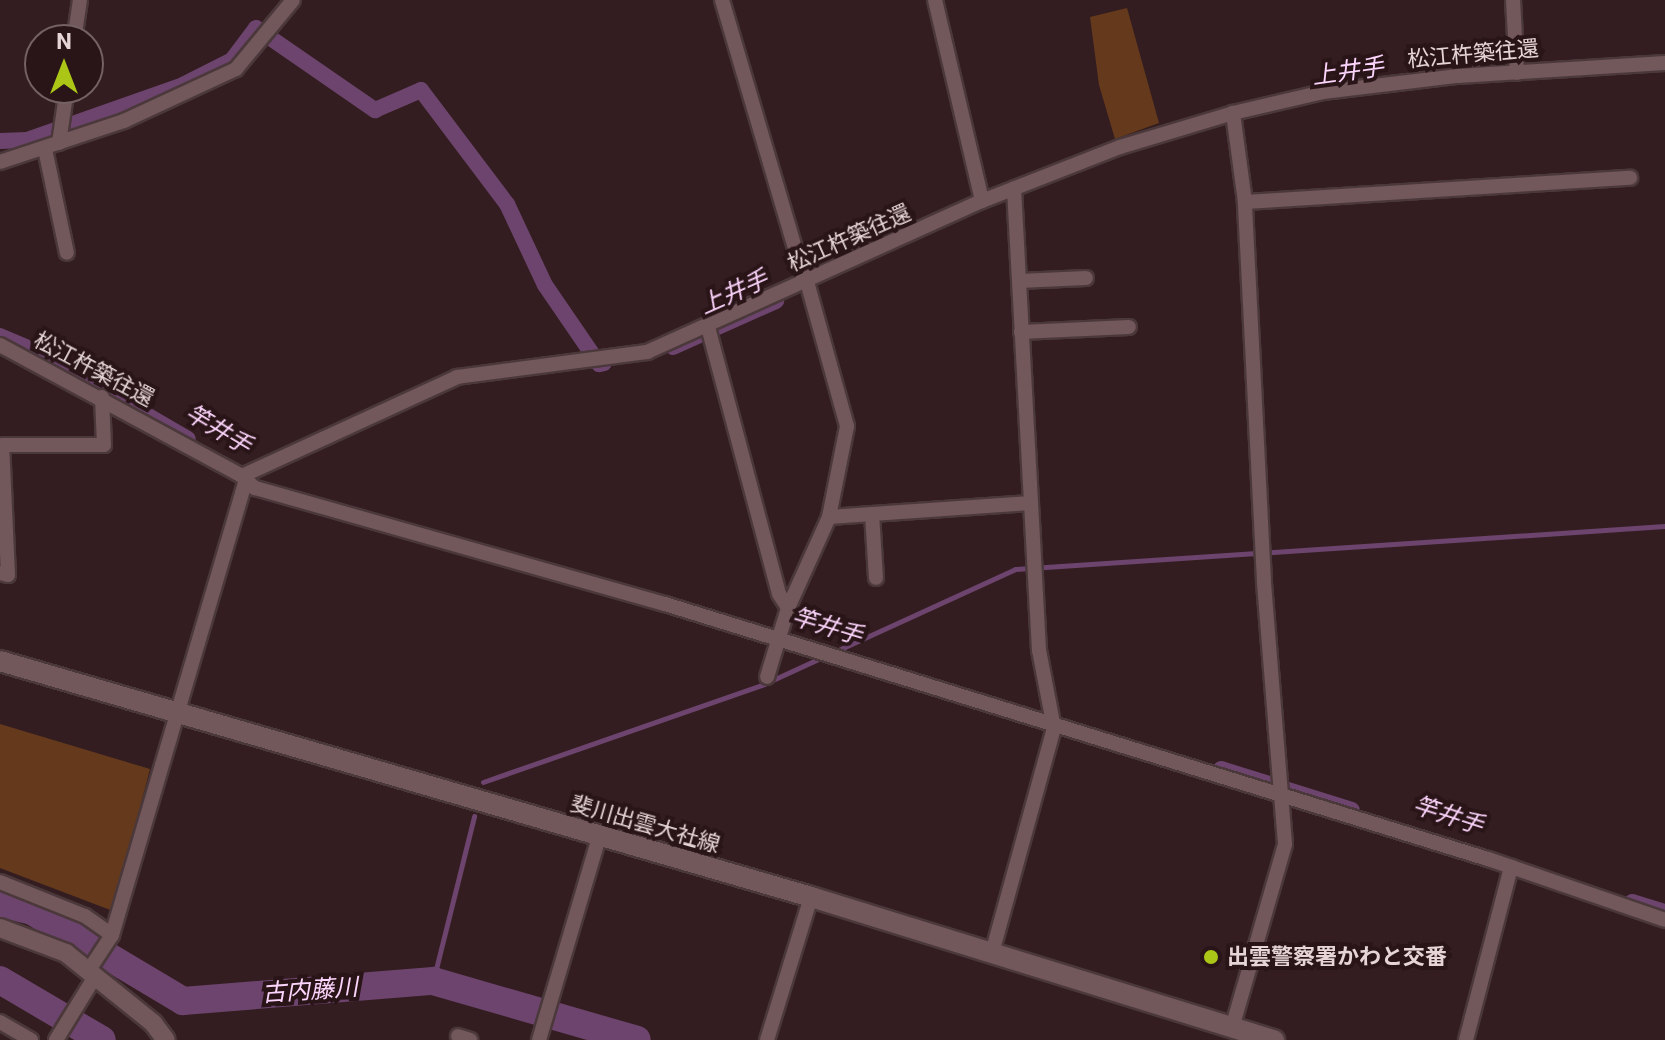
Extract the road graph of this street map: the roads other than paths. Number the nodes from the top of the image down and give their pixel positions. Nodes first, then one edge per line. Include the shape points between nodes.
1 (80, 0) edge
2 (293, 0) edge
3 (722, 0) edge
4 (935, 0) edge
5 (1513, 0) edge
6 (76, 24) edge
7 (1665, 63) edge
8 (1517, 73) junction
9 (63, 104) edge
10 (1233, 113) junction
11 (52, 146) junction
12 (0, 162) edge
13 (1630, 178) dead end
14 (1014, 189) junction
15 (982, 201) junction
16 (1245, 202) junction
17 (67, 253) dead end
18 (1086, 278) dead end
19 (1019, 281) junction
20 (806, 282) junction
21 (708, 327) junction
22 (1129, 327) dead end
23 (1021, 332) junction
24 (0, 345) edge
25 (102, 397) junction
26 (244, 478) junction
27 (2, 496) edge
28 (1031, 503) junction
29 (872, 514) junction
30 (829, 517) junction
31 (0, 573) edge
32 (876, 578) dead end
33 (788, 608) junction
34 (780, 641) junction
35 (0, 661) edge
36 (767, 677) dead end
37 (178, 711) junction
38 (1054, 728) junction
39 (1281, 794) junction
40 (599, 837) junction
41 (1511, 867) junction
42 (0, 882) edge
43 (811, 897) junction
44 (1665, 920) edge
45 (0, 928) edge
46 (112, 935) junction
47 (992, 953) junction
48 (93, 972) junction
49 (0, 1022) edge
50 (1231, 1034) edge
51 (31, 1040) edge
52 (56, 1040) edge
53 (166, 1040) edge
54 (539, 1040) edge
55 (767, 1040) edge
56 (1274, 1040) edge
57 (1466, 1040) edge

1 - 6 street
2 - 11 street via 236,69 124,121
3 - 20 street
4 - 15 street
5 - 8 street
7 - 8 street, 松江杵築往還
8 - 10 street, 松江杵築往還 via 1323,92
9 - 11 street
10 - 14 street, 松江杵築往還 via 1120,147
10 - 16 street
11 - 12 street
11 - 17 street
13 - 16 street
14 - 15 street, 松江杵築往還
14 - 19 street
15 - 20 street, 松江杵築往還
16 - 39 street via 1263,566
18 - 19 street
19 - 23 street
20 - 21 street, 松江杵築往還
20 - 30 street via 847,426
21 - 26 street, 松江杵築往還 via 647,352 457,377
21 - 33 street via 779,594
22 - 23 street
23 - 28 street
24 - 25 street, 松江杵築往還
25 - 26 street, 松江杵築往還
25 - 27 street via 104,445 2,445
26 - 34 street via 255,488
26 - 37 street
27 - 31 street via 8,575
28 - 29 street
28 - 38 street via 1039,650
29 - 30 street
29 - 32 street
30 - 33 street
33 - 34 street
34 - 36 street
34 - 38 street
35 - 37 main road, 斐川出雲大社線
37 - 40 main road, 斐川出雲大社線
37 - 46 street
38 - 39 street
38 - 47 street
39 - 41 street
39 - 50 street via 1285,844
40 - 43 main road, 斐川出雲大社線
40 - 54 street
41 - 44 street
41 - 57 street
42 - 46 street via 85,916
43 - 47 main road, 斐川出雲大社線
43 - 55 street
45 - 48 street via 66,953
46 - 48 street
47 - 50 main road, 斐川出雲大社線
48 - 52 street
48 - 53 street
49 - 51 street
50 - 56 main road, 斐川出雲大社線

